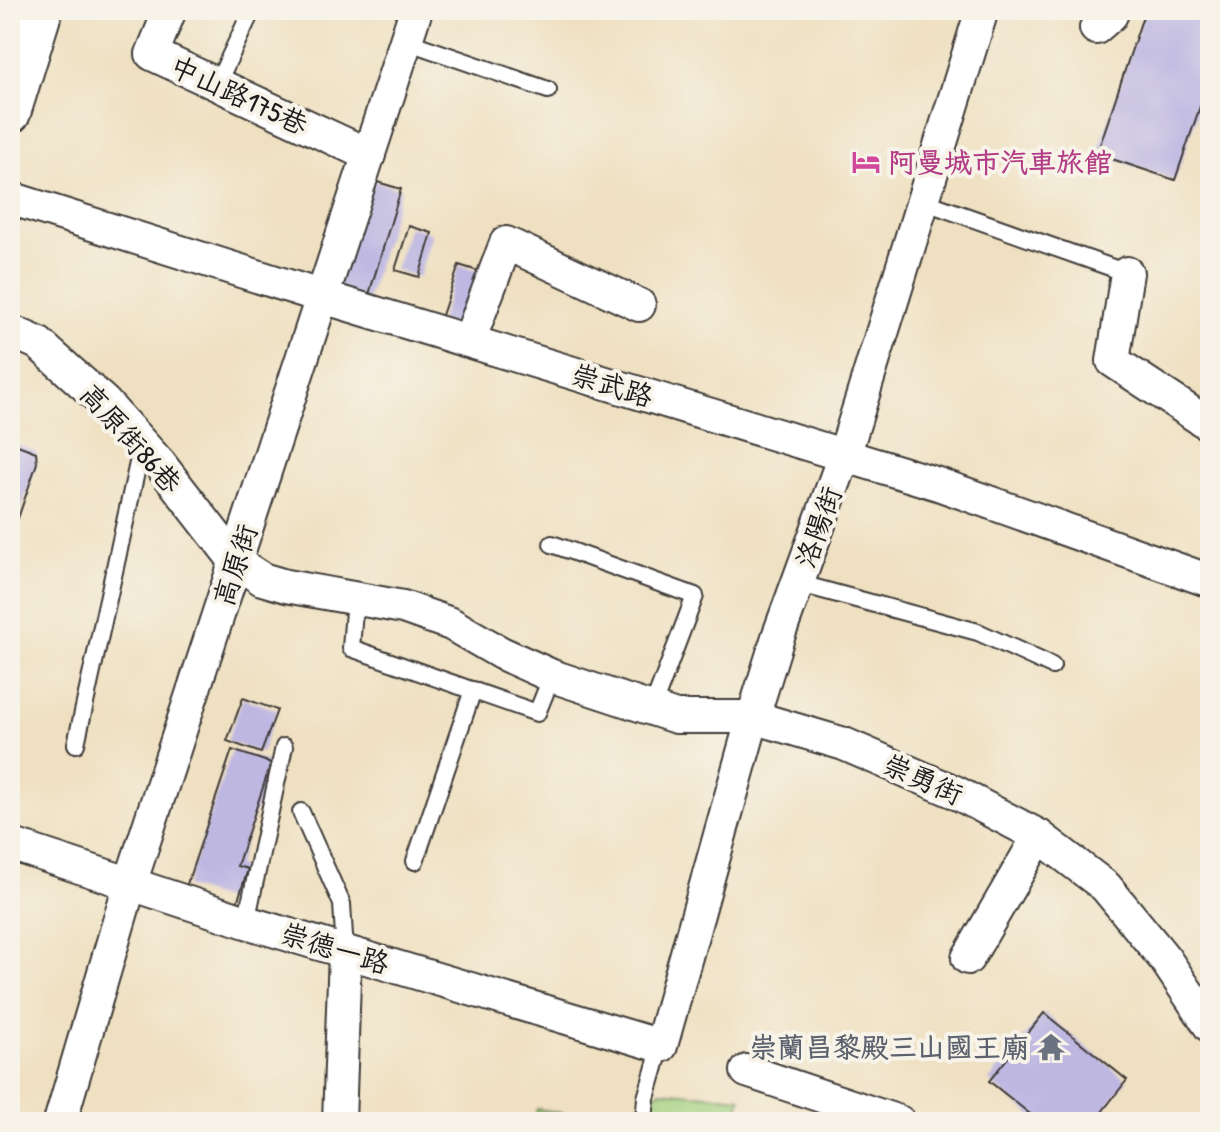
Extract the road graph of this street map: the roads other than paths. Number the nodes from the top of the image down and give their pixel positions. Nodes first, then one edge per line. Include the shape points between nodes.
1 (42, 10) edge
2 (170, 10) edge
3 (252, 10) edge
4 (416, 10) edge
5 (982, 10) edge
6 (406, 41) junction
7 (217, 84) junction
8 (548, 90) dead end
9 (10, 113) edge
10 (369, 155) junction
11 (10, 198) edge
12 (923, 201) junction
13 (1127, 273) joint
14 (323, 297) junction
15 (639, 305) dead end
16 (10, 331) edge
17 (469, 341) junction
18 (1210, 425) edge
19 (142, 445) junction
20 (844, 456) junction
21 (552, 544) dead end
22 (236, 562) junction
23 (1210, 581) edge
24 (797, 583) junction
25 (355, 598) junction
26 (1052, 666) dead end
27 (552, 676) junction
28 (473, 690) junction
29 (652, 709) junction
30 (753, 717) junction
31 (76, 744) dead end
32 (284, 747) dead end
33 (301, 812) dead end
34 (1039, 836) junction
35 (10, 844) edge
36 (415, 861) dead end
37 (130, 884) junction
38 (246, 922) junction
39 (345, 952) junction
40 (968, 958) dead end
41 (1210, 1026) edge
42 (661, 1046) junction
43 (747, 1071) dead end
44 (830, 1112) edge
45 (60, 1122) edge
46 (339, 1122) edge
47 (644, 1122) edge
48 (899, 1122) edge

1 - 9 street
2 - 7 street, 中山路175巷 via 152,54
3 - 7 lane
4 - 6 street, 高原街
5 - 12 street, 洛陽街
6 - 8 lane
6 - 10 street, 高原街
7 - 10 street, 中山路175巷
10 - 14 street, 高原街
11 - 14 street, 崇武路
12 - 13 lane
12 - 20 street, 洛陽街
13 - 18 street via 1113,361
14 - 17 street, 崇武路
14 - 22 street, 高原街
15 - 17 street via 506,243
16 - 19 street, 高原街86巷 via 38,343 105,403
17 - 20 street, 崇武路
19 - 22 street, 高原街86巷
19 - 31 lane
20 - 23 street, 崇武路
20 - 24 street, 洛陽街
21 - 29 lane via 695,596
22 - 25 street, 崇勇街 via 262,579
22 - 37 street, 高原街
24 - 26 lane via 978,632
24 - 30 street, 洛陽街
25 - 27 street, 崇勇街 via 451,624
25 - 28 lane via 351,648
27 - 28 lane via 537,713
27 - 29 street, 崇勇街
28 - 36 lane
29 - 30 street, 崇勇街 via 676,717
30 - 34 street, 崇勇街 via 844,744
30 - 42 street, 洛陽街
32 - 38 lane
33 - 39 lane via 342,904
34 - 40 street
34 - 41 street, 崇勇街 via 1106,887 1165,959
35 - 37 street, 崇德一路
37 - 38 street, 崇德一路
37 - 45 street, 高原街
38 - 39 street, 崇德一路
39 - 42 street, 崇德一路
39 - 46 street
42 - 47 lane
43 - 44 street
44 - 48 street

